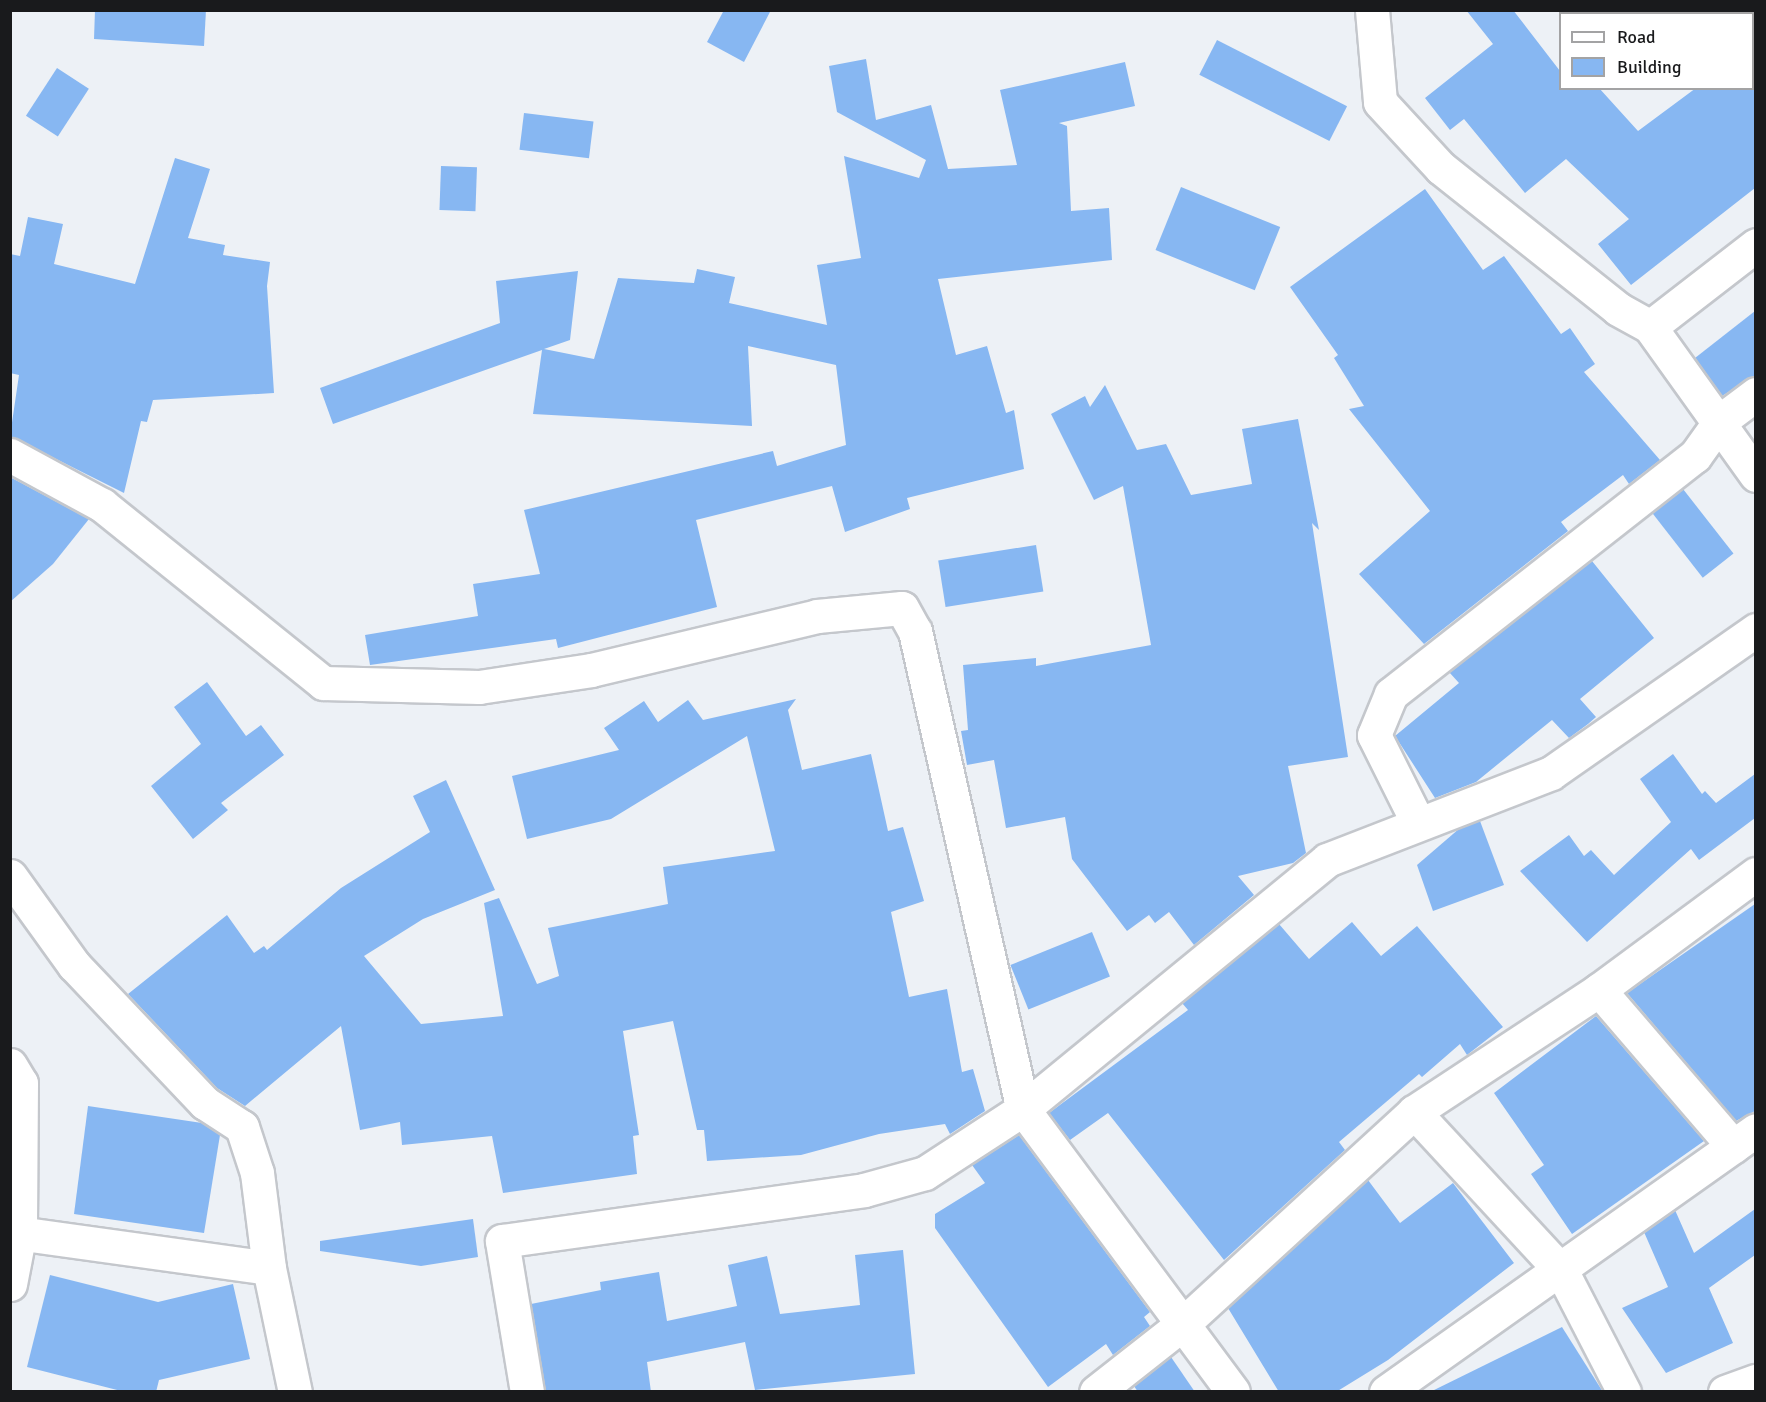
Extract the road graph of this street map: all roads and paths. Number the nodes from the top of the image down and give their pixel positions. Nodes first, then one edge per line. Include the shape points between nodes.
1 (1372, 10) edge
2 (1755, 245) edge
3 (1650, 327) junction
4 (1755, 394) edge
5 (1720, 421) junction
6 (10, 455) edge
7 (1755, 475) edge
8 (1755, 630) edge
9 (1417, 821) junction
10 (1755, 874) edge
11 (10, 876) edge
12 (1599, 990) junction
13 (10, 1065) edge
14 (1023, 1109) junction
15 (1414, 1112) junction
16 (1744, 1138) edge
17 (15, 1232) edge
18 (269, 1268) junction
19 (1562, 1272) junction
20 (10, 1284) edge
21 (1185, 1322) junction
22 (1755, 1381) edge
23 (295, 1392) edge
24 (527, 1392) edge
25 (1096, 1392) edge
26 (1233, 1392) edge
27 (1386, 1392) edge
28 (1624, 1392) edge
29 (1725, 1392) edge

1 - 3 street via 1380,102 1441,168 1618,309
2 - 3 street
3 - 5 street
4 - 5 street
5 - 7 street
5 - 9 street via 1695,456 1391,694 1374,735
6 - 14 street via 102,505 323,683 479,687 591,670 817,616 902,608 915,631
8 - 9 street via 1551,773
9 - 14 street via 1327,860
10 - 12 street
11 - 18 street via 74,964 205,1103 242,1127 257,1173
12 - 15 street
12 - 16 street
13 - 17 street via 21,1083
14 - 21 street
14 - 24 street via 925,1173 864,1190 502,1241
15 - 19 street
15 - 21 street
16 - 19 street
17 - 18 street
17 - 20 street
18 - 23 street
19 - 27 street
19 - 28 street
21 - 25 street
21 - 26 street
22 - 29 street

